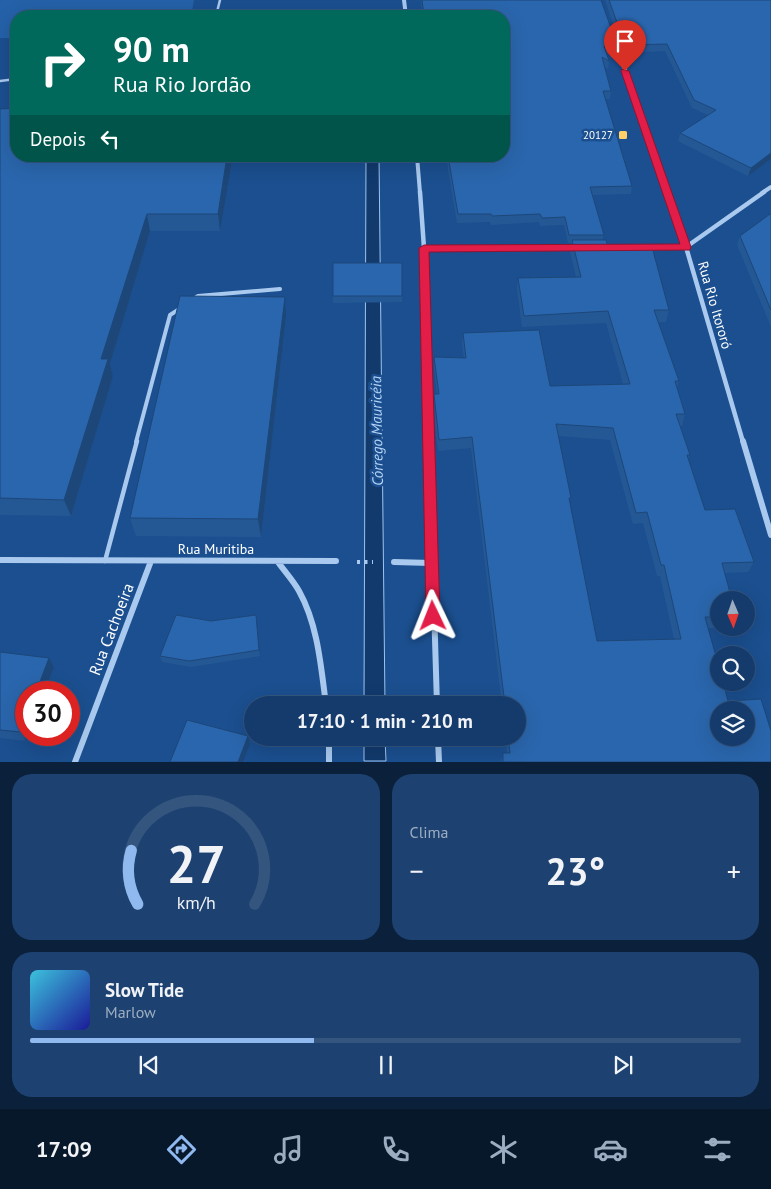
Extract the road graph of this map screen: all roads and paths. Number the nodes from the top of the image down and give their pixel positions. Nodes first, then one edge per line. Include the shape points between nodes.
1 (613, 37) edge
2 (417, 162) edge
3 (771, 187) edge
4 (686, 247) junction
5 (424, 248) junction
6 (580, 248) edge
7 (638, 248) edge
8 (280, 289) dead end
9 (191, 300) edge
10 (184, 305) edge
11 (771, 535) edge
12 (0, 560) edge
13 (104, 561) junction
14 (151, 561) junction
15 (336, 561) joint
16 (278, 562) junction
17 (394, 562) joint
18 (431, 563) junction
19 (325, 696) edge
20 (436, 696) edge
21 (329, 746) edge
22 (439, 746) edge
23 (75, 762) edge
24 (329, 762) edge
25 (440, 762) edge

1 - 4 street, Rua Rio Itororó
2 - 5 street
3 - 4 street
4 - 7 street
4 - 11 street, Rua Rio Itororó
5 - 6 street
5 - 18 street
8 - 9 lane via 198,296
10 - 13 lane via 170,315
12 - 13 street, Rua Muritiba
13 - 14 street, Rua Muritiba
14 - 16 street, Rua Muritiba
14 - 23 street, Rua Cachoeira
15 - 16 street, Rua Muritiba
15 - 17 path
16 - 19 street via 300,592 314,632
17 - 18 street
18 - 20 street
21 - 24 street
22 - 25 street

